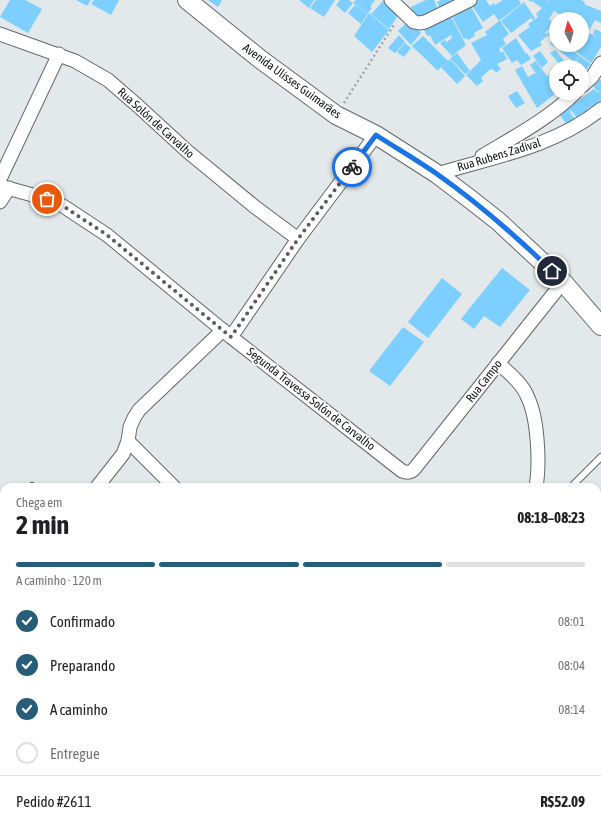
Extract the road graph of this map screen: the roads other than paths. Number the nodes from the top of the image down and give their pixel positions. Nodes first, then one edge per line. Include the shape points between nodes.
1 (187, 0) edge
2 (391, 0) edge
3 (470, 0) edge
4 (0, 34) edge
5 (59, 54) junction
6 (601, 63) edge
7 (589, 80) edge
8 (567, 100) edge
9 (601, 109) edge
10 (376, 135) junction
11 (469, 164) junction
12 (437, 174) junction
13 (3, 184) edge
14 (0, 202) edge
15 (298, 239) junction
16 (563, 282) junction
17 (601, 326) edge
18 (227, 334) junction
19 (498, 363) junction
20 (128, 441) junction
21 (601, 458) edge
22 (402, 471) joint
23 (100, 483) edge
24 (170, 483) edge
25 (536, 483) edge
26 (575, 483) edge

1 - 10 main road, Avenida Ulisses Guimarães via 336,115
2 - 3 street via 414,22 419,23
4 - 5 street, Rua Solón de Carvalho
5 - 13 street
5 - 15 street, Rua Solón de Carvalho via 108,80 187,151
6 - 7 street
8 - 11 street via 528,128
9 - 11 street, Rua Rubens Zadival via 576,127 537,145
10 - 12 main road, Avenida Ulisses Guimarães
10 - 15 street
11 - 12 street, Rua Rubens Zadival
12 - 16 main road, Avenida Ulisses Guimarães via 498,221
13 - 14 street
13 - 18 street, Segunda Travessa Solón de Carvalho via 63,206 85,219
15 - 18 street
16 - 17 main road, Avenida Ulisses Guimarães
16 - 19 street, Rua Campo
18 - 20 street via 139,410 130,427
18 - 22 street, Segunda Travessa Solón de Carvalho
19 - 22 street, Rua Campo via 415,468 410,472
19 - 25 street via 520,384 528,398 536,434
20 - 23 street via 123,454
20 - 24 street
21 - 26 lane

